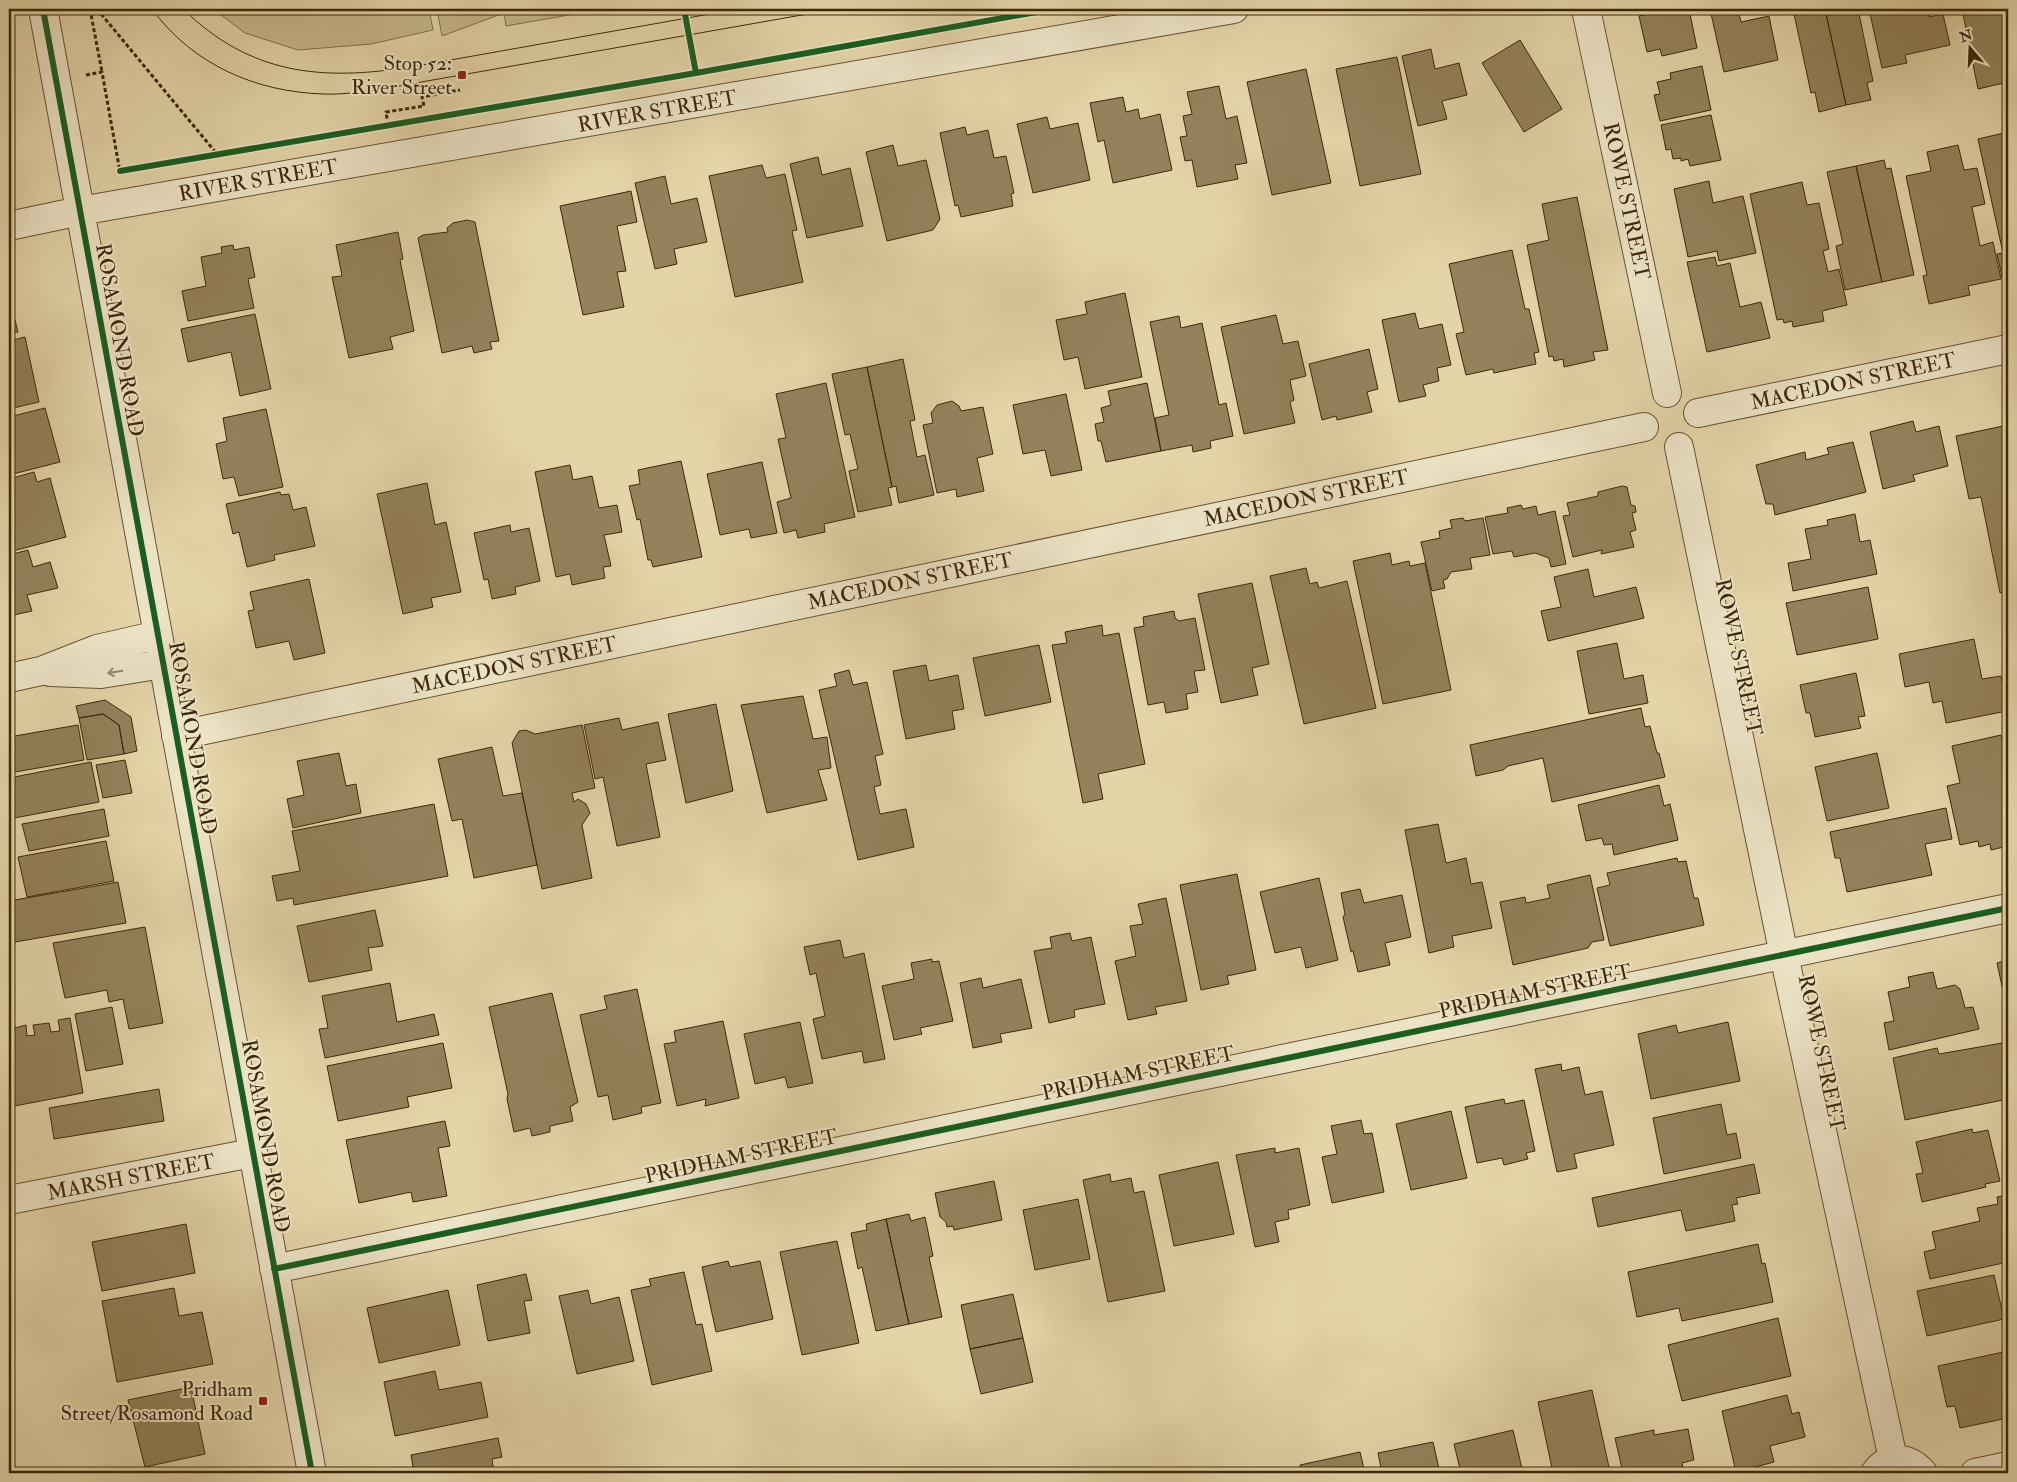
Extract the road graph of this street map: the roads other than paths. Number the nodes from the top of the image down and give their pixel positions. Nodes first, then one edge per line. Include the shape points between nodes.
1 (43, 9) edge
2 (1234, 9) edge
3 (1586, 9) edge
4 (80, 211) junction
5 (9, 226) edge
6 (2008, 349) edge
7 (1667, 394) junction
8 (1698, 414) junction
9 (1644, 427) junction
10 (1679, 447) junction
11 (158, 635) junction
12 (163, 664) junction
13 (41, 671) junction
14 (9, 678) edge
15 (176, 736) junction
16 (2008, 908) edge
17 (1784, 955) junction
18 (252, 1153) junction
19 (9, 1200) edge
20 (274, 1269) junction
21 (1884, 1466) edge
22 (2008, 1466) edge
23 (312, 1473) edge
24 (1923, 1473) edge
25 (1975, 1473) edge

1 - 4 street, ROSAMOND ROAD
2 - 4 street, RIVER STREET
3 - 7 street, ROWE STREET
4 - 5 street, RIVER STREET
4 - 11 street, ROSAMOND ROAD
6 - 8 street, MACEDON STREET
7 - 8 street via 1674,392 1685,396
7 - 9 street via 1653,398 1643,416
8 - 10 street via 1695,434
9 - 10 street via 1657,444
9 - 15 street, MACEDON STREET
10 - 17 street, ROWE STREET
11 - 12 street, ROSAMOND ROAD
11 - 13 street via 97,649
12 -> 13 street via 101,674
12 - 15 street, ROSAMOND ROAD
13 - 14 street
15 - 18 street, ROSAMOND ROAD
16 - 17 street, PRIDHAM STREET
17 - 20 street, PRIDHAM STREET
17 - 21 street, ROWE STREET
18 - 19 street, MARSH STREET
18 - 20 street, ROSAMOND ROAD
20 - 23 street, ROSAMOND ROAD
21 - 24 street via 1905,1460
22 - 25 street

